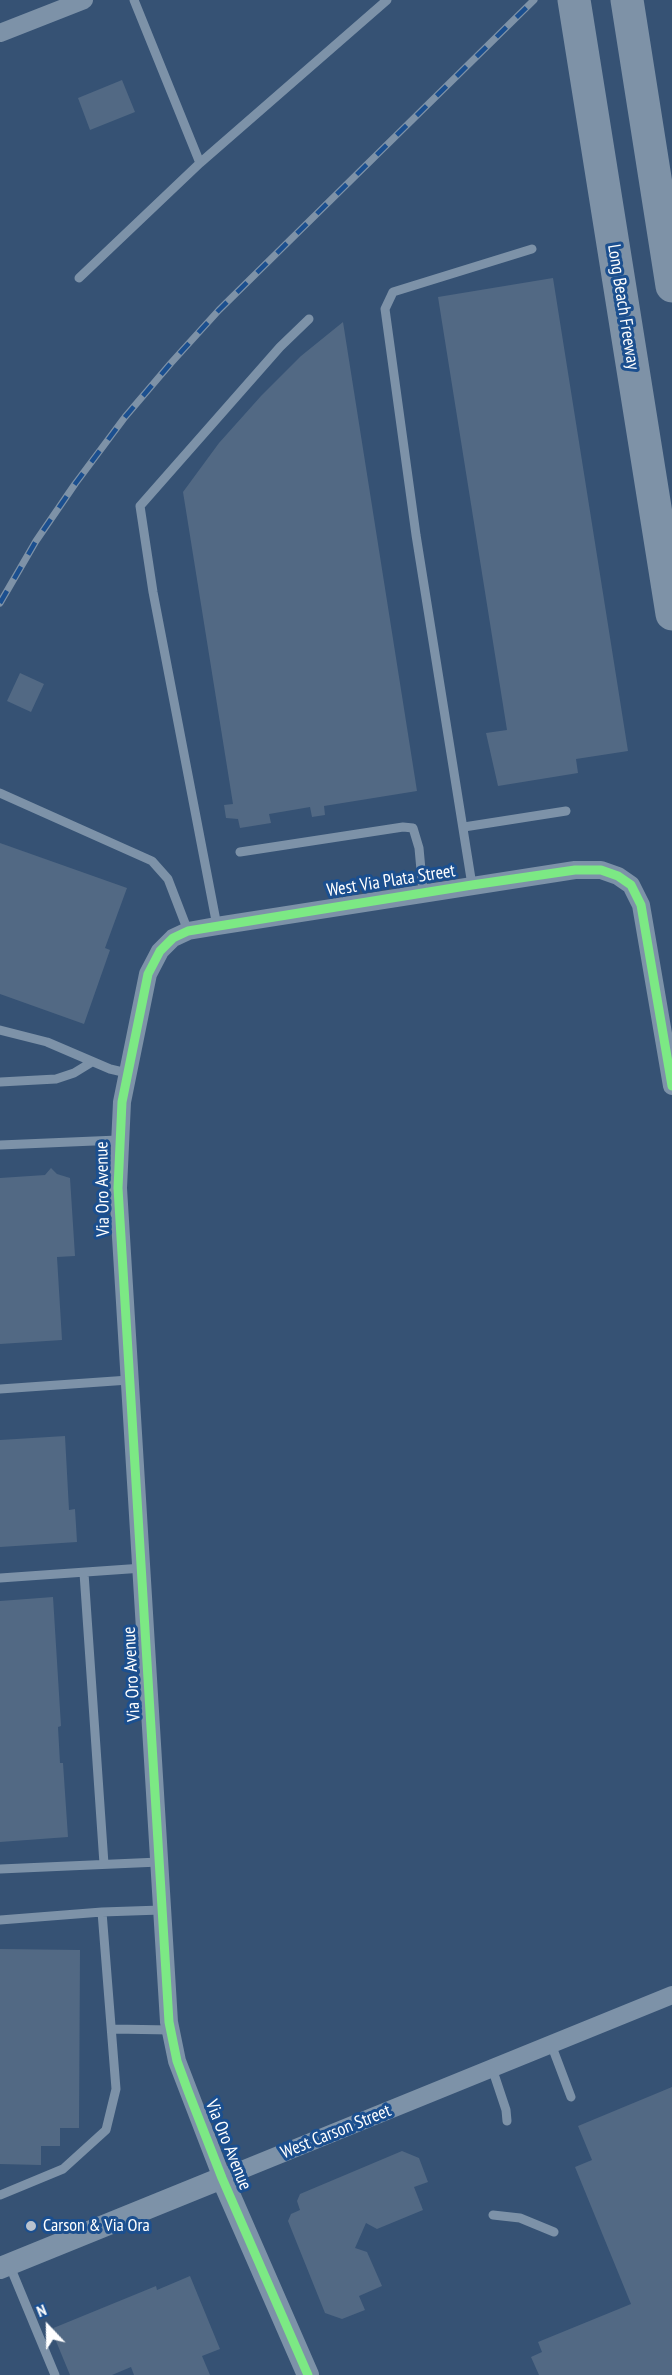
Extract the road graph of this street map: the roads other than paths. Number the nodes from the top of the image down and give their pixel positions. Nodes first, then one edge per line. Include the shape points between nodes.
1 (84, 0) edge
2 (134, 0) edge
3 (387, 0) edge
4 (574, 0) edge
5 (627, 0) edge
6 (0, 33) edge
7 (200, 163) junction
8 (532, 249) dead end
9 (79, 278) dead end
10 (672, 286) edge
11 (309, 319) dead end
12 (672, 614) edge
13 (0, 793) edge
14 (566, 811) dead end
15 (464, 827) junction
16 (240, 852) dead end
17 (472, 885) junction
18 (423, 892) junction
19 (217, 926) junction
20 (188, 931) junction
21 (160, 951) joint
22 (0, 1030) edge
23 (92, 1062) junction
24 (127, 1073) junction
25 (0, 1082) edge
26 (672, 1086) edge
27 (118, 1140) junction
28 (0, 1145) edge
29 (129, 1380) junction
30 (0, 1389) edge
31 (143, 1568) junction
32 (84, 1573) junction
33 (0, 1578) edge
34 (159, 1862) junction
35 (104, 1864) junction
36 (0, 1869) edge
37 (160, 1910) junction
38 (102, 1912) junction
39 (0, 1920) edge
40 (672, 1995) edge
41 (113, 2029) junction
42 (171, 2030) junction
43 (551, 2044) junction
44 (492, 2068) junction
45 (571, 2097) dead end
46 (507, 2121) dead end
47 (222, 2178) junction
48 (0, 2195) edge
49 (493, 2215) dead end
50 (554, 2232) dead end
51 (4, 2266) edge
52 (55, 2375) edge
53 (308, 2375) edge

1 - 6 street
2 - 7 lane
3 - 7 lane
4 - 12 highway, Long Beach Freeway
5 - 10 highway
7 - 9 lane
8 - 15 lane via 393,292 385,309 416,535
11 - 19 lane via 280,346 141,506 153,592
13 - 20 lane via 152,861 168,879
14 - 15 lane
15 - 17 lane
16 - 18 lane via 403,826 413,828
17 - 18 street, West Via Plata Street
17 - 26 street, West Via Plata Street via 575,870 601,870 631,885 641,905
18 - 19 street, West Via Plata Street
19 - 20 street, West Via Plata Street
20 - 21 street, West Via Plata Street via 172,938
21 - 24 street, Via Oro Avenue via 148,974
22 - 23 lane via 47,1042
23 - 24 lane
23 - 25 lane via 56,1079
24 - 27 street, Via Oro Avenue
27 - 28 lane
27 - 29 street, Via Oro Avenue
29 - 30 lane
29 - 31 street, Via Oro Avenue
31 - 32 lane
31 - 34 street, Via Oro Avenue
32 - 33 lane
32 - 35 lane
34 - 35 lane
34 - 37 street, Via Oro Avenue
35 - 36 lane
37 - 38 lane
37 - 42 street, Via Oro Avenue
38 - 39 lane
38 - 41 lane
40 - 43 street, West Carson Street
41 - 42 lane
41 - 48 lane via 116,2089 106,2130 63,2169
42 - 47 street, Via Oro Avenue via 177,2061
43 - 44 street, West Carson Street
43 - 45 lane
44 - 46 lane
44 - 47 street, West Carson Street
47 - 51 street, West Carson Street
47 - 53 street, Via Oro Avenue
49 - 50 lane via 520,2218
51 - 52 lane

